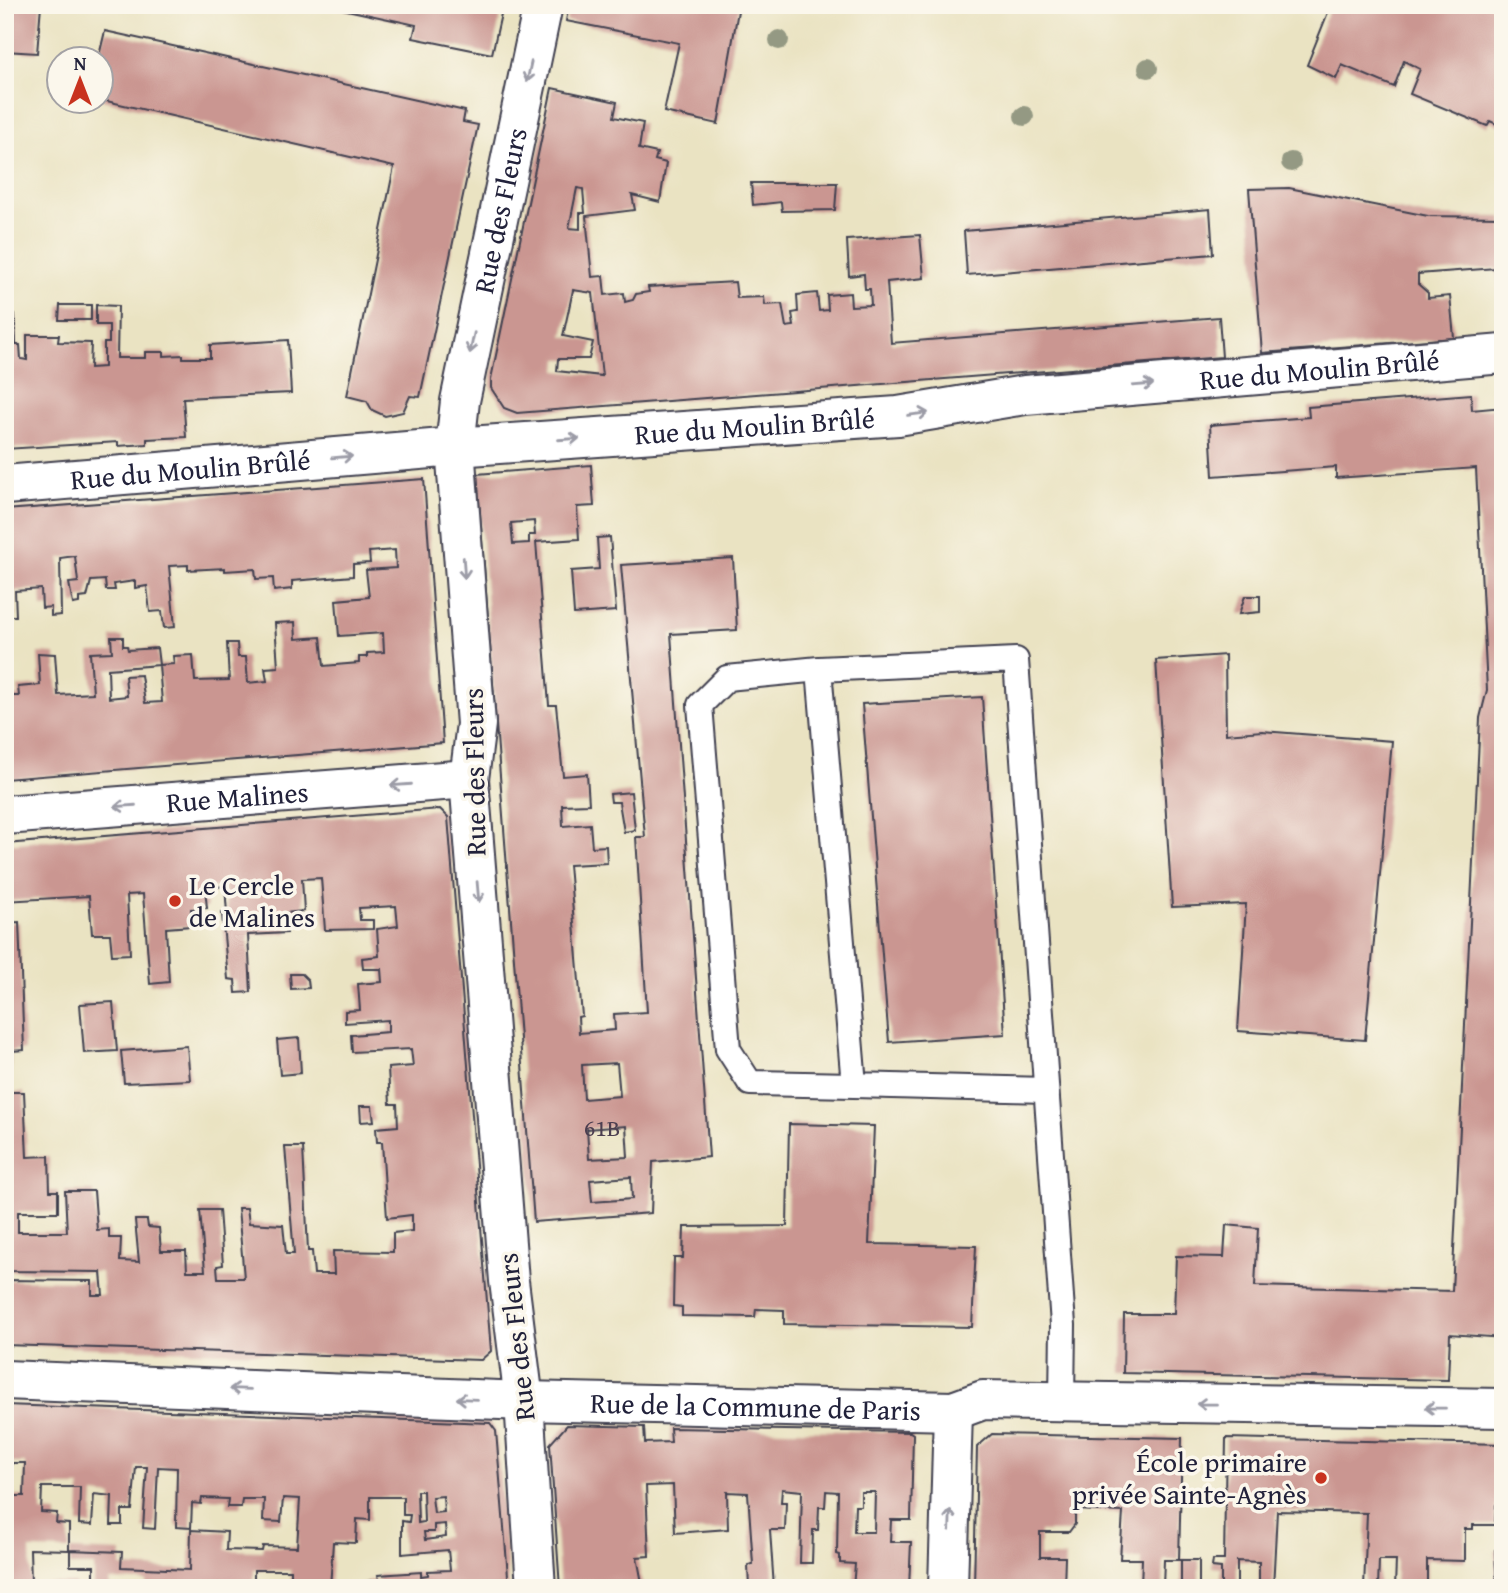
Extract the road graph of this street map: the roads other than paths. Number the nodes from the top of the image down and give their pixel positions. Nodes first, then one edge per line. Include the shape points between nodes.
1 (543, 5) edge
2 (1503, 354) edge
3 (455, 447) junction
4 (5, 485) edge
5 (819, 669) junction
6 (469, 779) junction
7 (5, 815) edge
8 (854, 1085) junction
9 (1046, 1090) junction
10 (5, 1380) edge
11 (524, 1401) junction
12 (1062, 1401) junction
13 (1503, 1408) edge
14 (953, 1410) junction
15 (536, 1588) edge
16 (948, 1588) edge

1 -> 3 street, Rue des Fleurs via 460,401
3 -> 2 street, Rue du Moulin Brûlé via 898,416 1025,395
4 -> 3 street, Rue du Moulin Brûlé
3 -> 6 street, Rue des Fleurs via 476,724
5 - 8 lane
5 - 8 lane via 727,677 700,705 728,1049 750,1083
5 - 9 lane via 1016,660
6 -> 7 street, Rue Malines
6 -> 11 street, Rue des Fleurs via 510,1293
8 - 9 lane
9 - 12 lane via 1063,1325
11 -> 10 street, Rue de la Commune de Paris
11 - 14 street, Rue de la Commune de Paris
11 - 15 street, Rue des Fleurs
13 -> 12 street, Rue de la Commune de Paris
12 - 14 street, Rue de la Commune de Paris via 983,1400
16 -> 14 street

